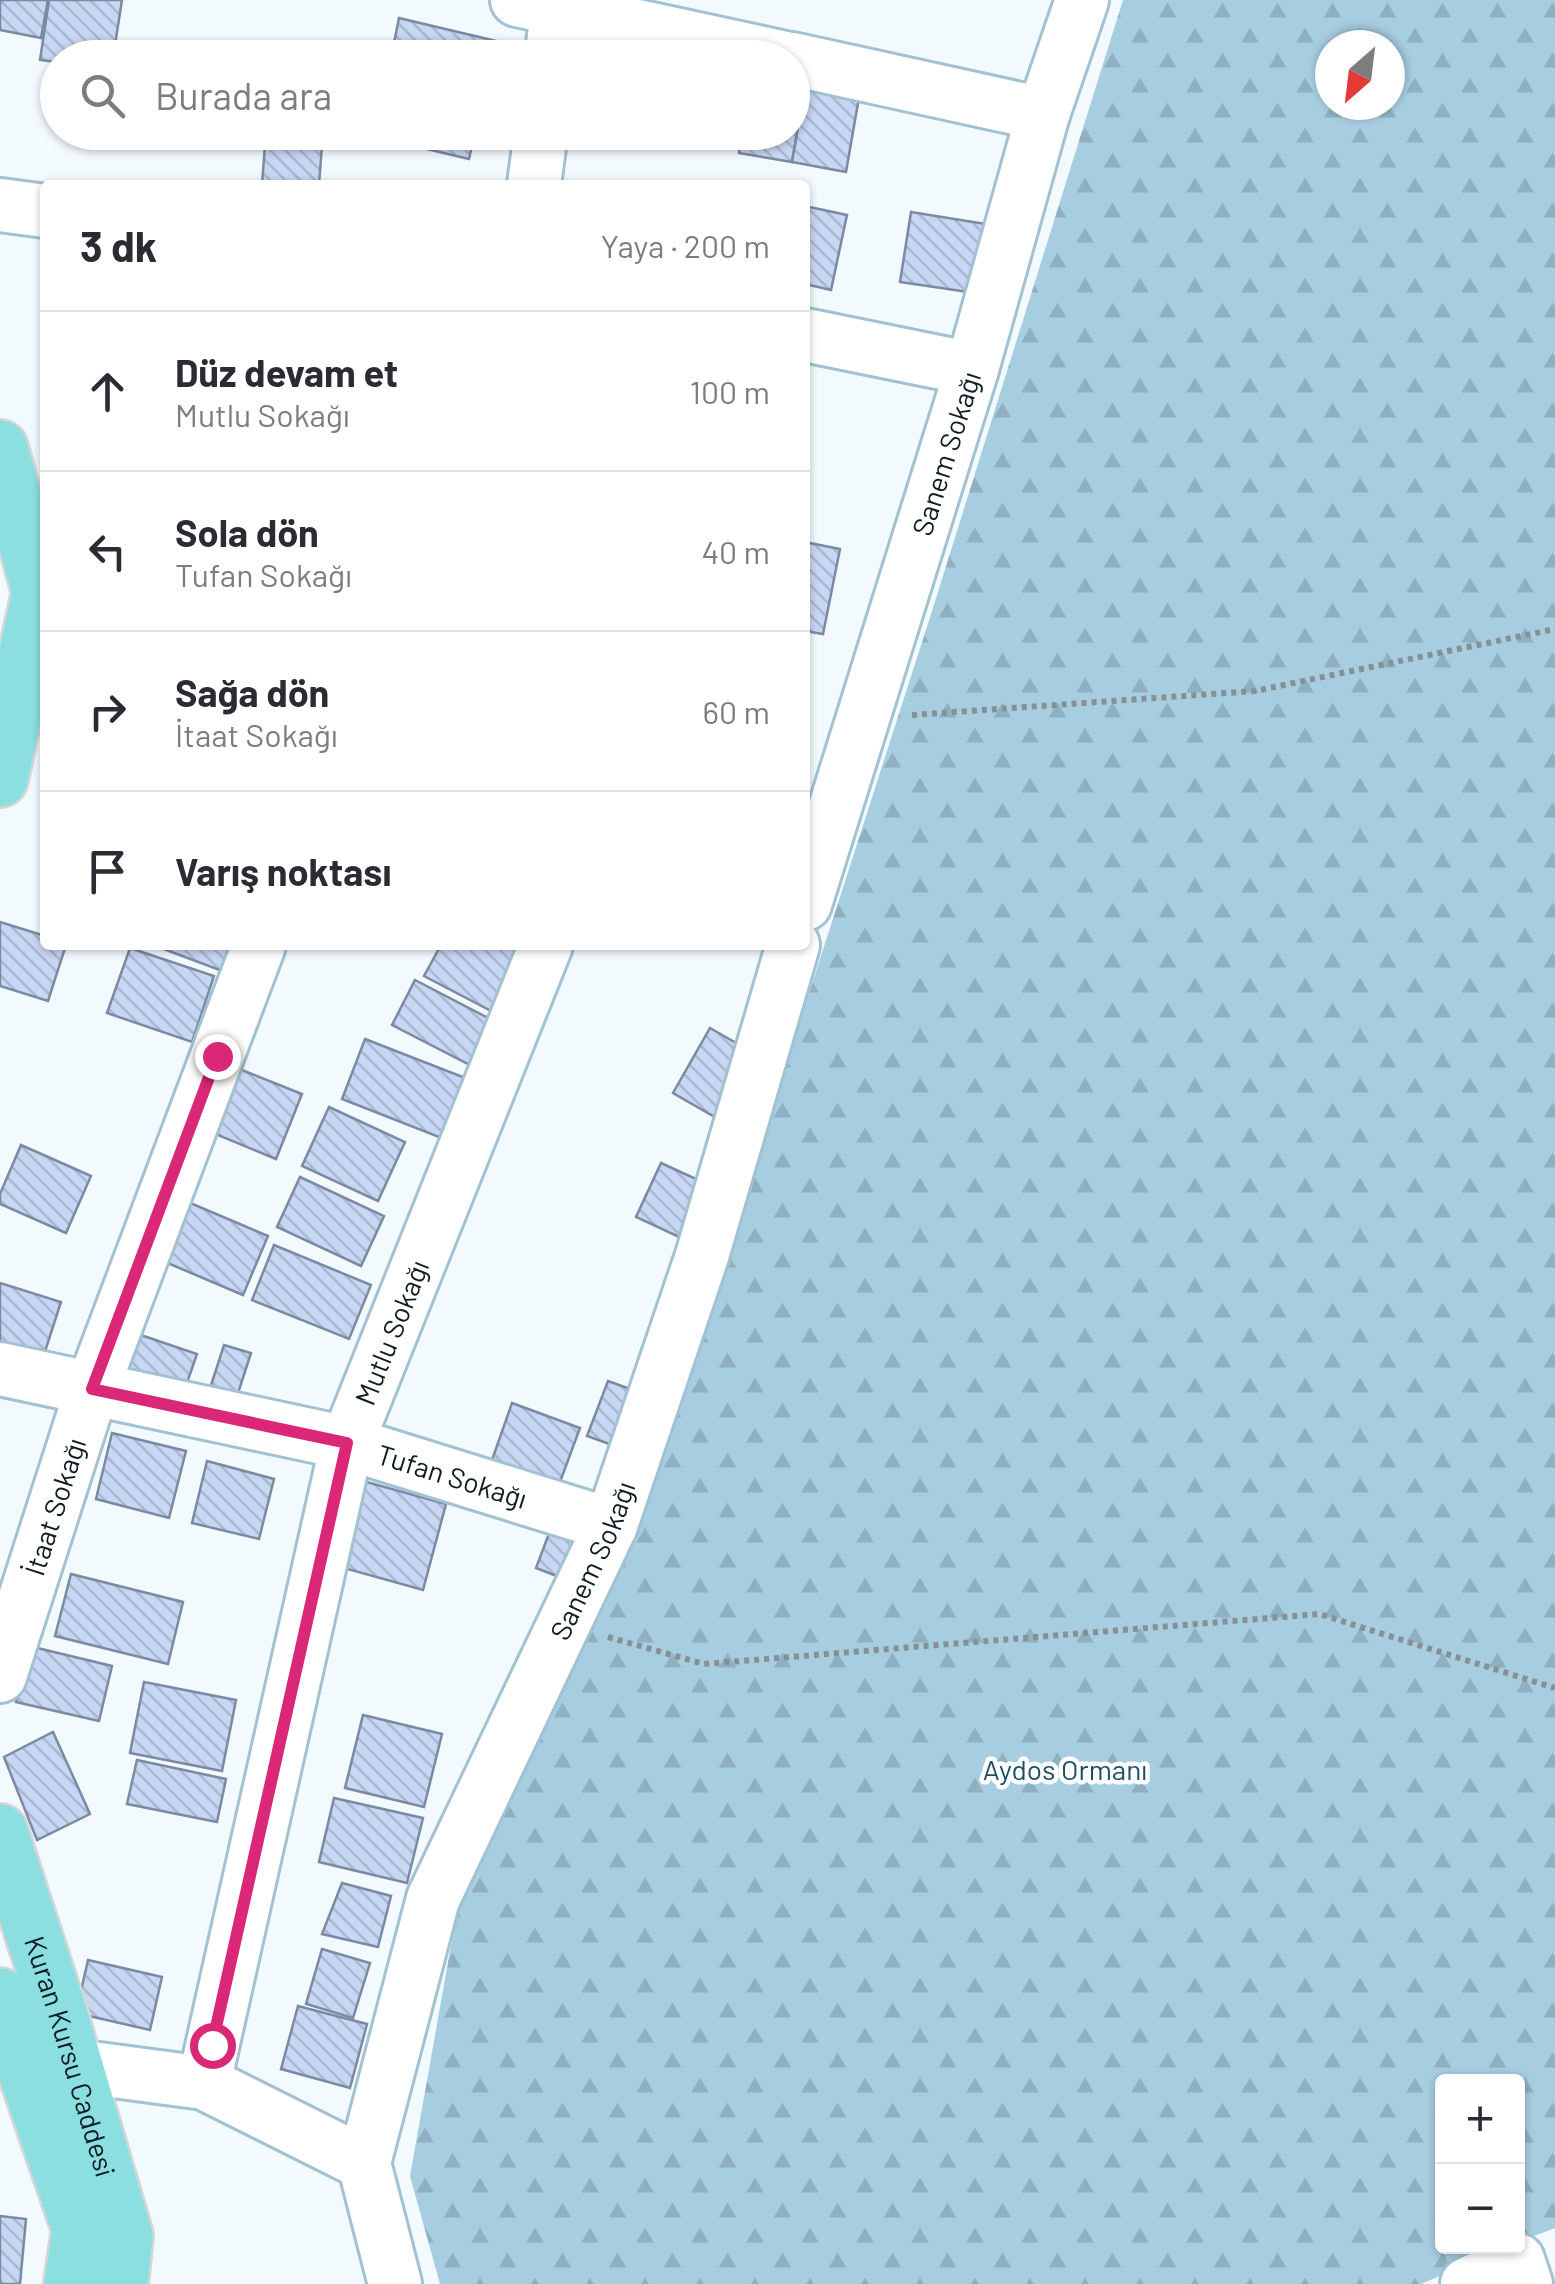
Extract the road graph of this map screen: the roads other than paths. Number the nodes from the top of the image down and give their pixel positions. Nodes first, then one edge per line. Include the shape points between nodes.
1 (1082, 0) edge
2 (546, 16) edge
3 (683, 40) edge
4 (810, 63) edge
5 (1043, 114) junction
6 (539, 150) edge
7 (535, 180) edge
8 (0, 205) edge
9 (40, 210) edge
10 (810, 337) edge
11 (972, 369) junction
12 (0, 448) edge
13 (28, 584) edge
14 (0, 779) edge
15 (818, 814) edge
16 (810, 869) edge
17 (257, 950) edge
18 (544, 950) edge
19 (792, 950) edge
20 (0, 1369) edge
21 (92, 1389) junction
22 (347, 1443) junction
23 (612, 1524) junction
24 (0, 1676) edge
25 (0, 1832) edge
26 (0, 1996) edge
27 (76, 2066) junction
28 (204, 2083) junction
29 (364, 2162) junction
30 (72, 2284) edge
31 (120, 2284) edge
32 (395, 2284) edge
33 (1467, 2284) edge
34 (1526, 2284) edge

1 - 5 street, Sanem Sokağı
2 - 3 street
4 - 5 street
5 - 11 street, Sanem Sokağı
6 - 7 street
8 - 9 street
10 - 11 street
11 - 15 street, Sanem Sokağı via 861,719
12 - 13 main road
13 - 14 main road
15 - 16 street, Sanem Sokağı
17 - 21 street, İtaat Sokağı
18 - 22 street, Mutlu Sokağı
19 - 23 street, Sanem Sokağı via 702,1256
20 - 21 street, Tufan Sokağı
21 - 22 street, Tufan Sokağı
21 - 24 street, İtaat Sokağı
22 - 23 street, Tufan Sokağı
22 - 28 street, Mutlu Sokağı
23 - 29 street, Sanem Sokağı via 434,1898
25 - 27 main road, Kuran Kursu Caddesi
26 - 30 main road, Kuran Kursu Caddesi via 80,2229
27 - 28 street
27 - 31 main road, Kuran Kursu Caddesi via 125,2236
28 - 29 street
29 - 32 street
33 - 34 street via 1518,2260

